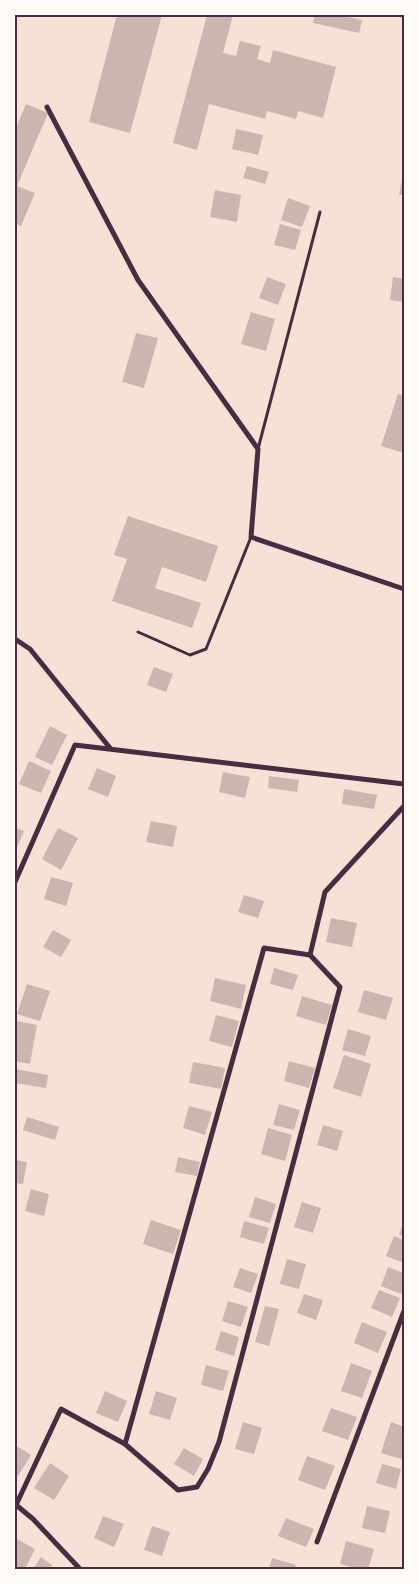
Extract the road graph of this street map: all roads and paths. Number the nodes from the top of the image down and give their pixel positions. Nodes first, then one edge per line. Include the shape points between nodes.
1 (47, 106) dead end
2 (320, 212) dead end
3 (258, 449) junction
4 (251, 537) junction
5 (404, 589) edge
6 (138, 632) dead end
7 (15, 639) edge
8 (110, 748) junction
9 (404, 784) edge
10 (404, 806) edge
11 (15, 882) edge
12 (310, 955) junction
13 (404, 1312) edge
14 (125, 1444) junction
15 (15, 1504) edge
16 (317, 1542) dead end
17 (80, 1569) edge

1 - 3 street via 138,280
2 - 3 lane
3 - 4 street
4 - 5 street
4 - 6 lane via 206,649 190,655
7 - 8 street via 30,649
8 - 9 street
8 - 11 street via 75,745
10 - 12 street via 325,892
12 - 14 street via 264,948
12 - 14 street via 340,987 219,1442 197,1487 178,1490
13 - 16 street
14 - 15 street via 61,1409
15 - 17 street

